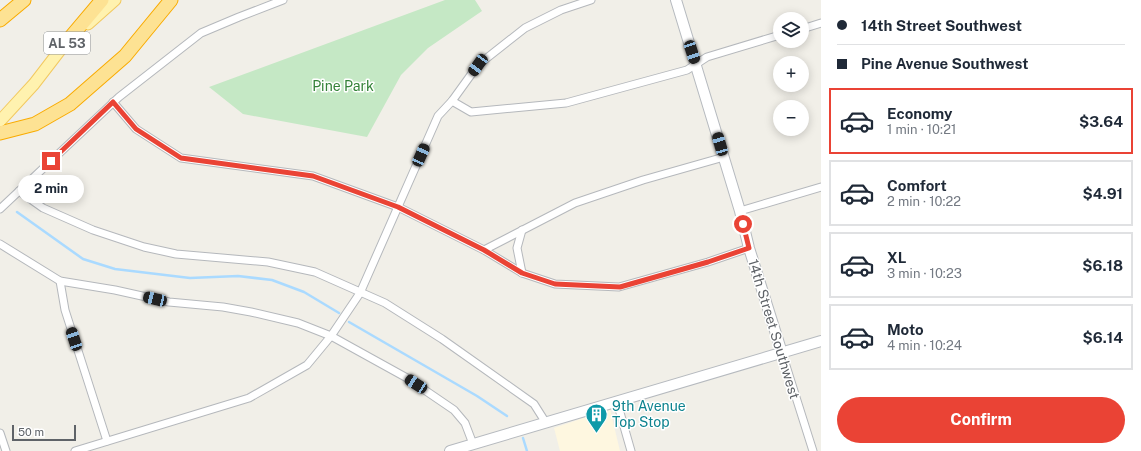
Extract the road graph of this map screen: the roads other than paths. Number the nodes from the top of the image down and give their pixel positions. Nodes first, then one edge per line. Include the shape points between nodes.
1 (24, 0) edge
2 (102, 0) edge
3 (114, 0) edge
4 (171, 0) edge
5 (283, 0) edge
6 (591, 0) edge
7 (676, 0) edge
8 (0, 20) edge
9 (821, 23) edge
10 (809, 27) edge
11 (773, 37) edge
12 (64, 45) junction
13 (696, 64) junction
14 (452, 101) junction
15 (113, 102) junction
16 (0, 121) edge
17 (0, 133) edge
18 (724, 157) junction
19 (821, 187) edge
20 (19, 191) junction
21 (398, 207) junction
22 (0, 209) edge
23 (740, 211) junction
24 (522, 230) junction
25 (0, 244) edge
26 (749, 248) junction
27 (484, 250) junction
28 (522, 273) junction
29 (60, 281) junction
30 (360, 293) junction
31 (331, 336) junction
32 (821, 341) edge
33 (782, 353) junction
34 (617, 402) junction
35 (546, 423) junction
36 (0, 433) edge
37 (107, 441) junction
38 (473, 444) junction
39 (6, 451) edge
40 (75, 451) edge
41 (452, 451) edge
42 (631, 451) edge
43 (813, 451) edge

1 - 8 highway
2 - 12 highway
3 - 12 main road, AL 53
4 - 17 highway via 125,56 70,104 35,124
5 - 15 street via 201,33
6 - 14 street via 561,10 526,28 478,65
7 - 13 street, 14th Street Southwest
9 - 10 street
11 - 13 street via 707,57
12 - 16 main road, AL 53
13 - 14 street via 687,70 566,103 471,112
13 - 18 street, 14th Street Southwest
14 - 21 street via 438,116
15 - 20 street
15 - 21 street via 136,129 181,158 313,176
18 - 23 street, 14th Street Southwest
18 - 24 street via 575,203
19 - 23 street
20 - 22 street
20 - 30 street via 43,208 93,230 144,247 176,254 268,262 315,272
21 - 27 street
21 - 30 street
23 - 26 street, 14th Street Southwest
24 - 27 street
24 - 28 street via 517,248
25 - 29 street
26 - 28 street via 620,287 555,284
26 - 33 street, 14th Street Southwest
27 - 28 street
29 - 31 street via 169,302 251,312 298,323
29 - 37 street via 65,310
30 - 31 street
30 - 35 street via 385,303 442,338 534,404
31 - 37 street via 307,365 249,398
31 - 38 street via 407,378 454,410 465,423
32 - 33 street
33 - 34 street
33 - 43 street, 14th Street Southwest
34 - 35 street
34 - 42 street
35 - 38 street
36 - 39 street
37 - 40 street
38 - 41 street

